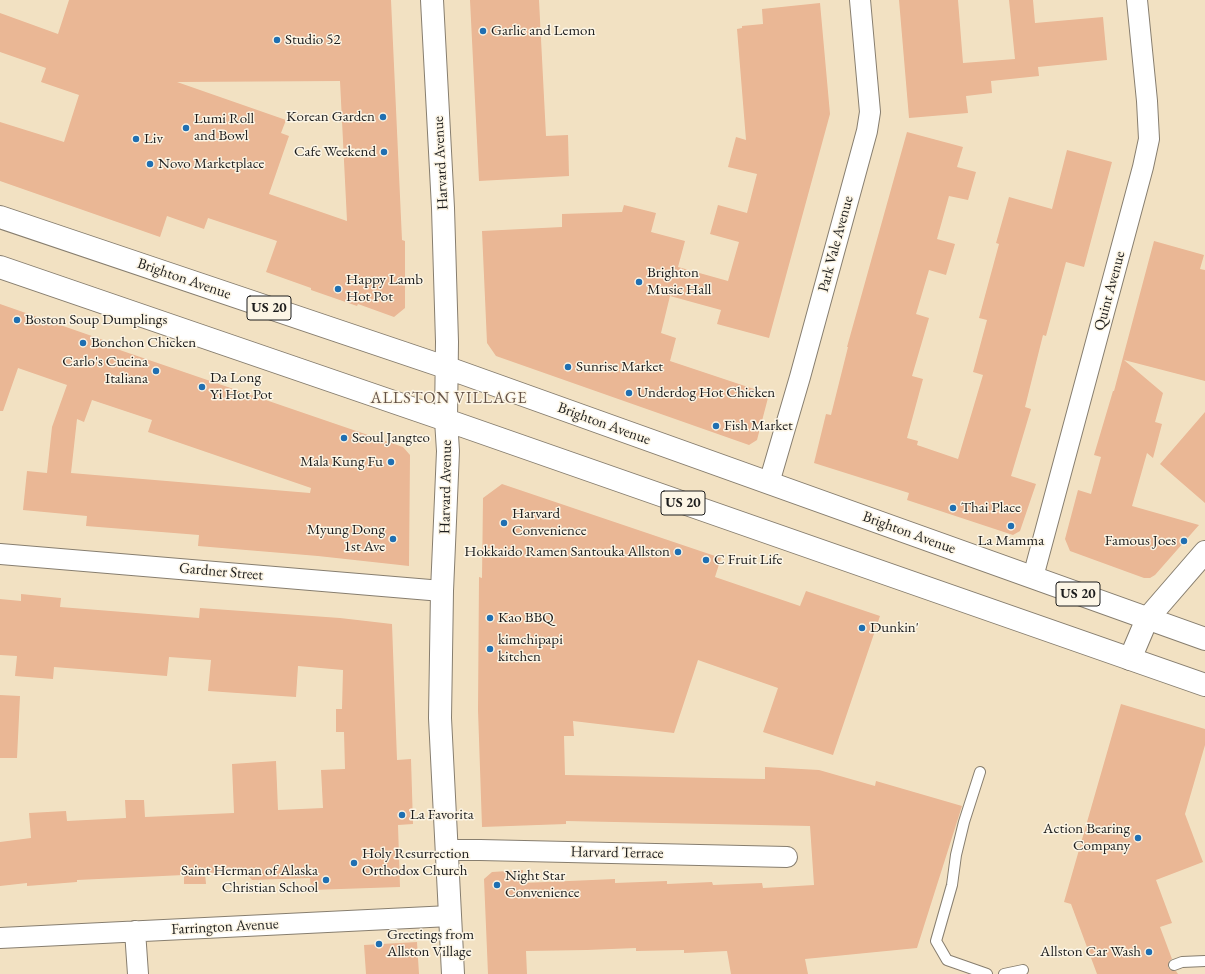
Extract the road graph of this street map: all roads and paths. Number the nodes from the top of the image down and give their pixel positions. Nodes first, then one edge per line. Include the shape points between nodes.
1 (432, 0) edge
2 (860, 0) edge
3 (1137, 0) edge
4 (0, 217) edge
5 (0, 267) edge
6 (448, 368) junction
7 (446, 420) junction
8 (769, 483) junction
9 (1205, 552) edge
10 (0, 554) edge
11 (1033, 578) junction
12 (442, 591) junction
13 (1147, 619) junction
14 (1205, 639) edge
15 (1130, 659) junction
16 (1205, 685) edge
17 (980, 772) dead end
18 (446, 850) junction
19 (787, 857) dead end
20 (450, 916) junction
21 (135, 931) junction
22 (0, 938) edge
23 (1205, 961) edge
24 (1174, 965) dead end
25 (1023, 970) dead end
26 (138, 974) edge
27 (453, 974) edge
28 (987, 974) edge
29 (1004, 974) edge

1 - 6 main road, Harvard Avenue via 443,201
2 - 8 street, Park Vale Avenue via 870,112 867,131
3 - 11 street, Quint Avenue via 1149,139
4 - 6 main road, Brighton Avenue / US 20
5 - 7 main road, US 20
6 - 7 main road, Harvard Avenue
6 - 8 main road, Brighton Avenue / US 20
7 - 12 main road, Harvard Avenue via 448,451
7 - 15 main road, US 20
8 - 11 main road, Brighton Avenue / US 20
9 - 13 main road
10 - 12 street, Gardner Street
11 - 13 main road, Brighton Avenue / US 20
12 - 18 main road, Harvard Avenue via 440,718
13 - 14 main road, Brighton Avenue / US 20
13 - 15 main road
15 - 16 main road, US 20
17 - 28 lane via 964,822 952,885 936,941 946,960
18 - 19 street, Harvard Terrace
18 - 20 main road, Harvard Avenue
20 - 21 street, Farrington Avenue
20 - 27 main road, Harvard Avenue
21 - 22 street, Farrington Avenue
21 - 26 street
23 - 24 lane
25 - 29 lane

